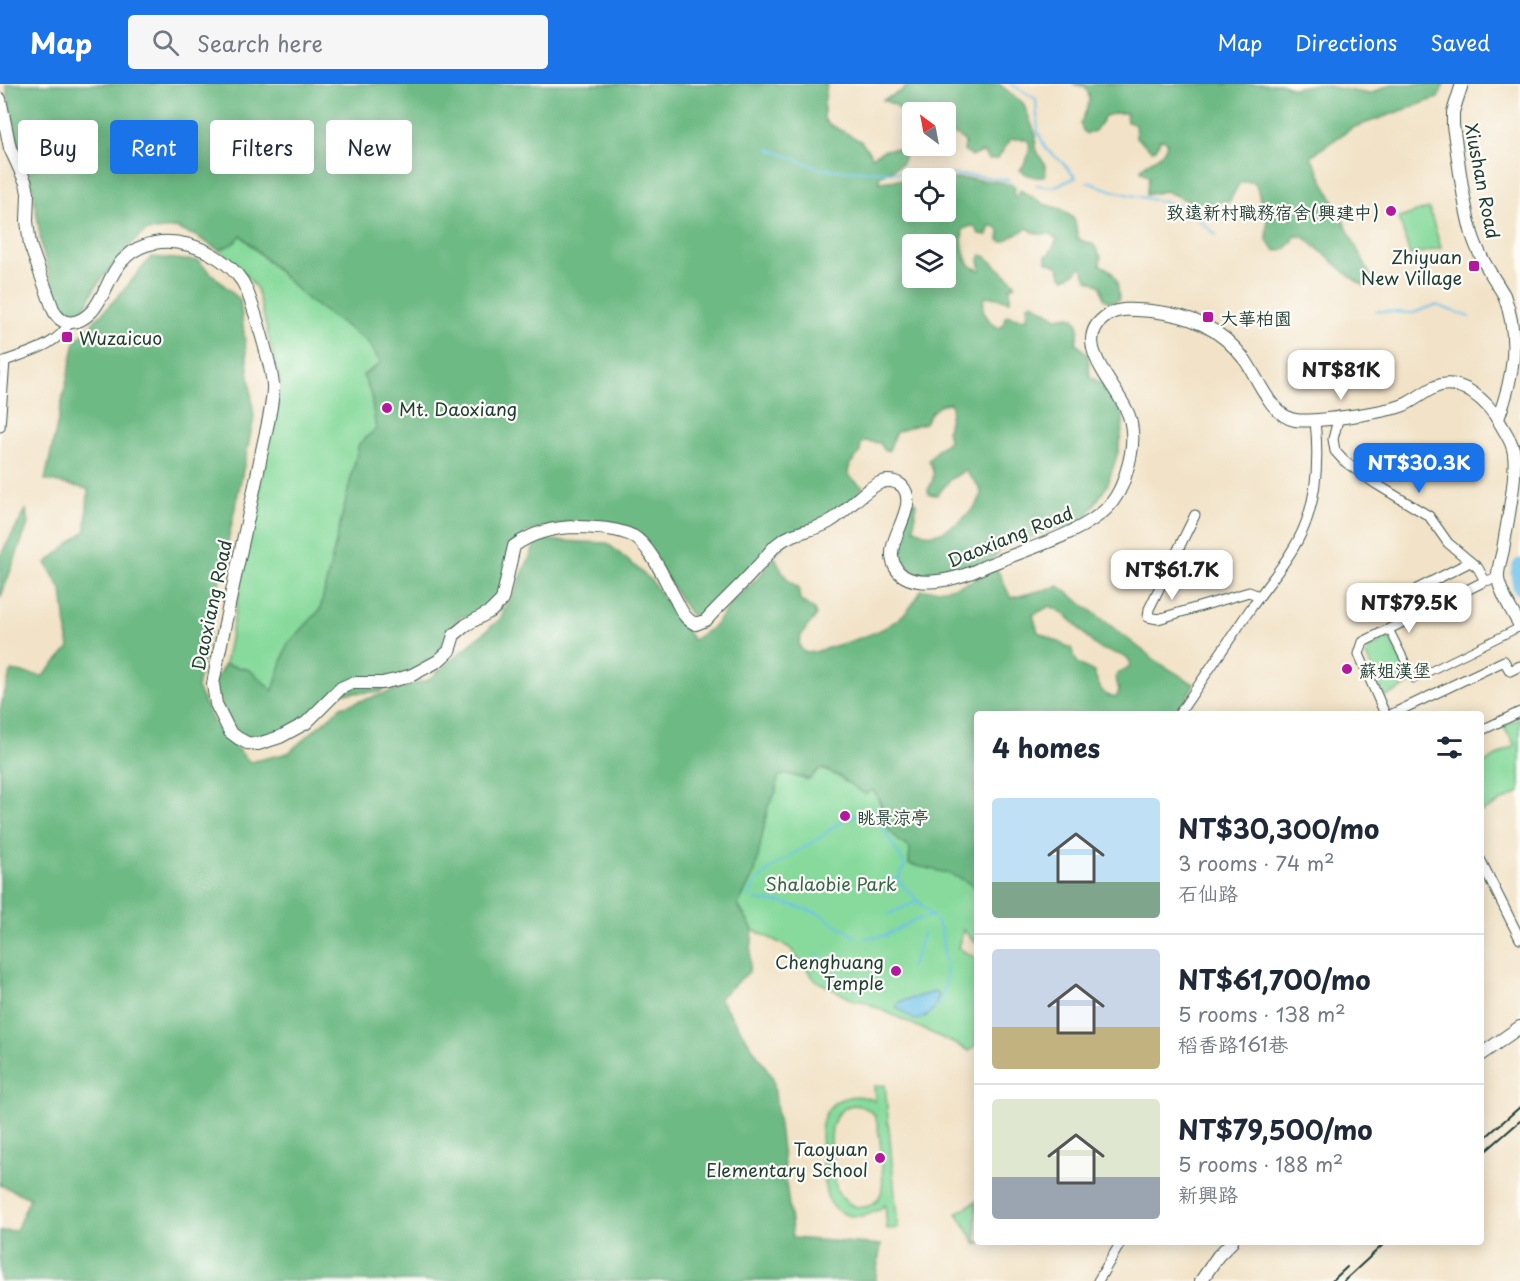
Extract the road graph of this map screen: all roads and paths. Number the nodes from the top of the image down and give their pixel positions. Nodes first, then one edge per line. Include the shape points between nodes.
1 (1462, 84) edge
2 (0, 99) edge
3 (69, 323) junction
4 (3, 362) edge
5 (1339, 416) junction
6 (1498, 419) junction
7 (1314, 420) junction
8 (0, 427) edge
9 (1195, 515) dead end
10 (1470, 562) junction
11 (1498, 578) junction
12 (1485, 580) junction
13 (1417, 589) dead end
14 (1259, 596) junction
15 (1520, 626) edge
16 (1389, 629) junction
17 (1520, 666) edge
18 (1181, 711) edge
19 (1384, 711) edge
20 (1398, 711) edge
21 (1520, 712) edge
22 (1484, 729) edge
23 (1484, 867) edge
24 (1520, 939) edge
25 (1520, 1027) edge
26 (1484, 1052) edge
27 (1119, 1245) edge
28 (1229, 1245) edge
29 (1098, 1281) edge
30 (1202, 1281) edge

1 - 6 street, Xiushan Road via 1452,112 1452,126 1472,234 1478,252 1506,298 1517,336 1514,374
2 - 3 street via 10,148 26,183 30,245 56,316
3 - 4 street via 63,334 49,344
3 - 7 street, Daoxiang Road via 93,310 126,257 135,250 160,243 190,244 215,257 236,274 249,294 274,387 213,684 216,704 230,732 247,743 258,744 306,723 341,688 352,683 399,679 438,661 449,651 454,635 502,600 514,546 546,531 596,528 634,537 653,560 685,616 696,624 706,620 783,540 832,520 886,481 901,486 907,496 892,549 893,561 905,576 919,581 956,579 1076,530 1102,514 1122,487 1132,454 1130,419 1090,345 1094,328 1114,312 1177,314 1196,321 1227,341 1244,359 1277,411 1293,420
4 - 8 street
5 - 6 street, Daoxiang Road via 1403,405 1439,385 1451,384 1471,392
5 - 7 street, Daoxiang Road
5 - 10 street via 1333,439 1335,451 1344,462 1429,516 1448,543
6 - 11 street, Daoxiang Road via 1514,448 1514,462
7 - 14 street via 1314,486 1305,523 1285,563
9 - 14 street via 1148,617 1158,619 1249,592
10 - 12 street
10 - 13 street
11 - 12 street
11 - 15 street
12 - 16 street
14 - 18 street
15 - 16 street via 1414,679
16 - 19 street via 1363,642 1359,654
17 - 20 street via 1510,671 1504,661
21 - 22 street
23 - 24 street
25 - 26 street
27 - 29 street
28 - 30 street

